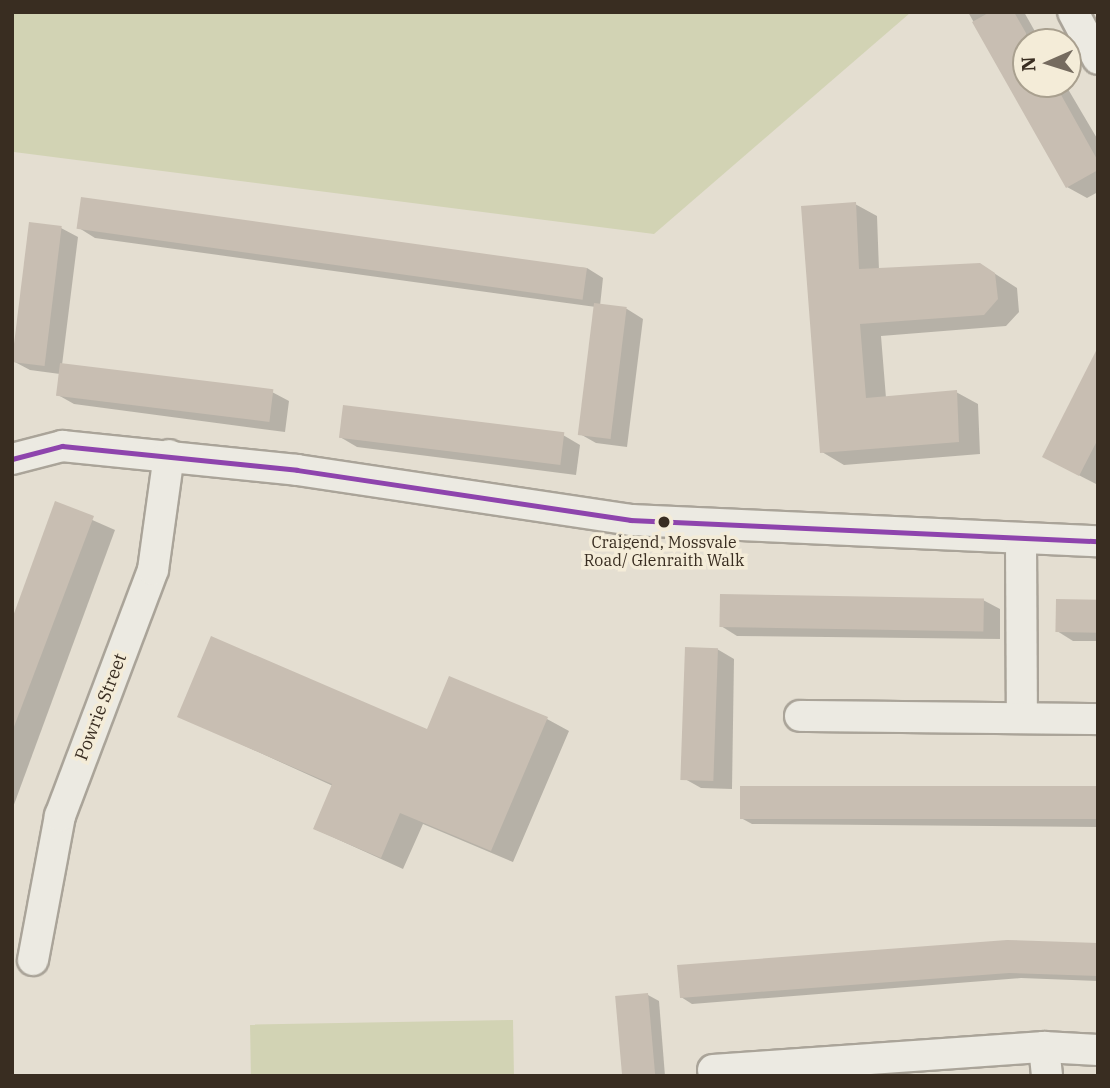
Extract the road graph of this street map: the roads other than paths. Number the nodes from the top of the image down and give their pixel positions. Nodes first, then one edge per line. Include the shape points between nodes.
1 (1073, 12) edge
2 (1098, 59) edge
3 (169, 455) junction
4 (12, 459) edge
5 (1021, 541) junction
6 (1098, 541) edge
7 (800, 716) dead end
8 (1022, 718) junction
9 (1098, 719) edge
10 (33, 960) dead end
11 (1098, 1050) edge
12 (1046, 1062) edge
13 (713, 1070) dead end

1 - 2 street
3 - 4 street via 62,446
3 - 5 street via 630,520
3 - 10 street, Powrie Street via 153,570 60,816
5 - 6 street
5 - 8 street
7 - 8 street
8 - 9 street
11 - 12 street
12 - 13 street

